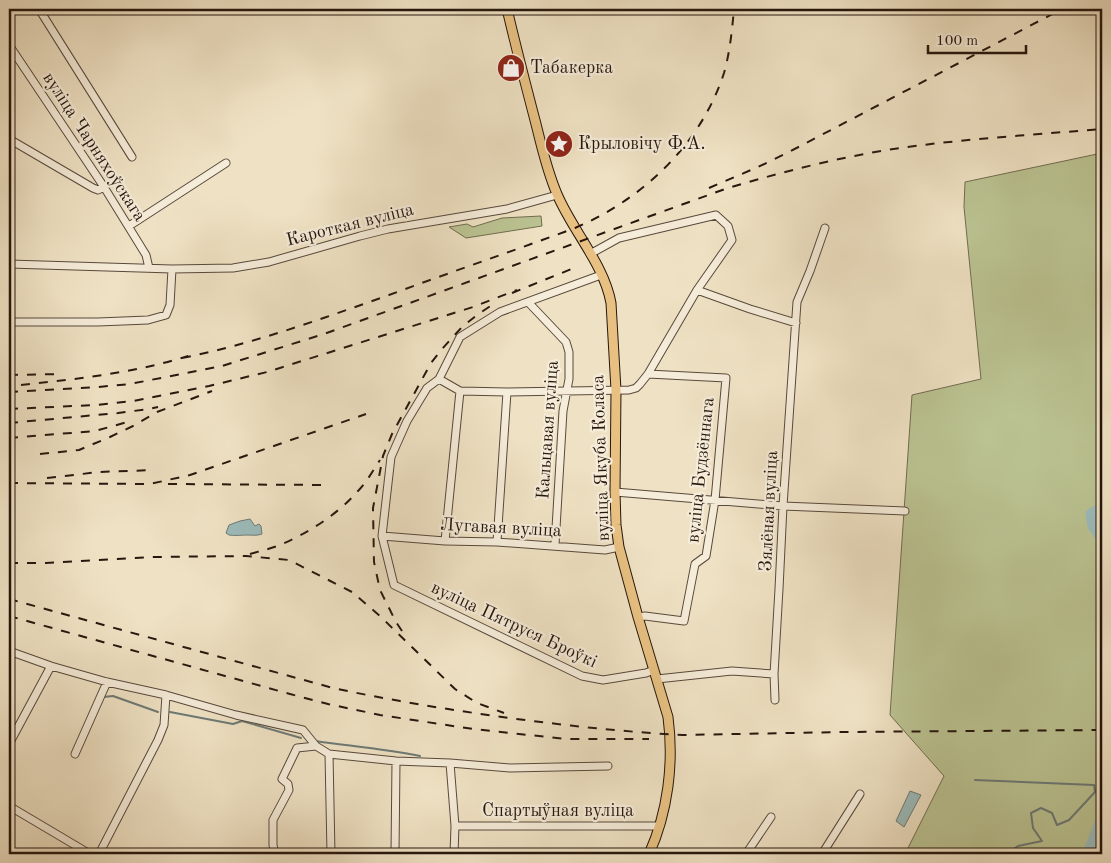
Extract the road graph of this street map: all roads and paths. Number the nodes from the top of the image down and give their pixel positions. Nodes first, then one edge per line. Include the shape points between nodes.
1 (39, 9) edge
2 (507, 9) edge
3 (9, 45) edge
4 (9, 138) edge
5 (132, 158) dead end
6 (226, 164) dead end
7 (104, 188) junction
8 (558, 196) junction
9 (129, 226) junction
10 (824, 228) dead end
11 (590, 254) junction
12 (9, 264) edge
13 (149, 268) junction
14 (172, 269) junction
15 (602, 275) junction
16 (698, 290) junction
17 (528, 302) junction
18 (9, 322) edge
19 (796, 323) junction
20 (648, 374) junction
21 (439, 379) junction
22 (567, 390) junction
23 (616, 390) junction
24 (460, 391) junction
25 (507, 392) junction
26 (615, 492) junction
27 (715, 500) junction
28 (783, 506) junction
29 (906, 511) dead end
30 (382, 536) junction
31 (444, 541) junction
32 (498, 542) junction
33 (555, 545) junction
34 (619, 547) junction
35 (638, 617) junction
36 (9, 651) edge
37 (51, 666) junction
38 (774, 674) junction
39 (655, 675) junction
40 (107, 682) junction
41 (166, 695) junction
42 (775, 700) dead end
43 (9, 744) edge
44 (316, 746) junction
45 (75, 754) dead end
46 (329, 754) junction
47 (396, 761) junction
48 (450, 763) junction
49 (608, 766) dead end
50 (860, 794) dead end
51 (9, 806) edge
52 (771, 817) dead end
53 (455, 826) junction
54 (660, 826) junction
55 (90, 854) edge
56 (99, 854) edge
57 (275, 854) edge
58 (330, 854) edge
59 (395, 854) edge
60 (454, 854) edge
61 (649, 854) edge
62 (746, 854) edge
63 (822, 854) edge

1 - 5 street
2 - 8 main road, вуліца Якуба Коласа via 549,173
3 - 7 street, вуліца Чарняхоўскага
4 - 7 street via 93,188
6 - 9 street
7 - 9 street, вуліца Чарняхоўскага
8 - 11 main road, вуліца Якуба Коласа
8 - 14 street, Кароткая вуліца via 507,209 379,231 251,266
9 - 13 street, вуліца Чарняхоўскага via 146,255
10 - 19 street, Зялёная вуліца via 797,302
11 - 15 main road, вуліца Якуба Коласа
11 - 16 street via 619,238 716,216 728,226 732,240
12 - 13 street, Кароткая вуліца
13 - 14 street, Кароткая вуліца
14 - 18 street via 170,305 166,315 148,320
15 - 17 street
15 - 23 main road, вуліца Якуба Коласа via 610,303
16 - 19 street
16 - 20 street
17 - 21 street via 500,312 460,337
17 - 22 street, Кальцавая вуліца via 566,342
19 - 28 street, Зялёная вуліца
20 - 23 street via 636,388
20 - 27 street, вуліца Будзённага via 726,378
21 - 24 street
21 - 30 street via 427,388 391,457
22 - 23 street
22 - 25 street
22 - 33 street, Кальцавая вуліца
23 - 26 main road, вуліца Якуба Коласа
24 - 25 street
24 - 31 street
25 - 32 street
26 - 27 street
26 - 34 main road, вуліца Якуба Коласа
27 - 28 street
27 - 35 street, вуліца Будзённага via 706,556 695,564 684,621
28 - 29 street
28 - 38 street, Зялёная вуліца
30 - 31 street, Лугавая вуліца
30 - 39 street, вуліца Пятруся Броўкі via 394,586 582,676 603,680 646,673
31 - 32 street, Лугавая вуліца
32 - 33 street, Лугавая вуліца
33 - 34 street, Лугавая вуліца via 605,550
34 - 35 main road, вуліца Якуба Коласа
35 - 39 main road, вуліца Якуба Коласа
36 - 37 street
37 - 40 street
37 - 43 street
38 - 39 street, вуліца Пятруся Броўкі via 732,671
38 - 42 street, Зялёная вуліца
39 - 54 main road, вуліца Якуба Коласа via 670,734 668,776
40 - 41 street
40 - 45 street
41 - 44 street via 303,730
41 - 56 street via 164,725 158,740
44 - 46 street
44 - 57 street via 297,748 282,779 289,790 273,820
46 - 47 street
46 - 58 street
47 - 48 street
47 - 59 street
48 - 49 street via 510,768
48 - 53 street
50 - 63 street
51 - 55 street
52 - 62 street
53 - 54 street, Спартыўная вуліца
53 - 60 street
54 - 61 main road, вуліца Якуба Коласа

